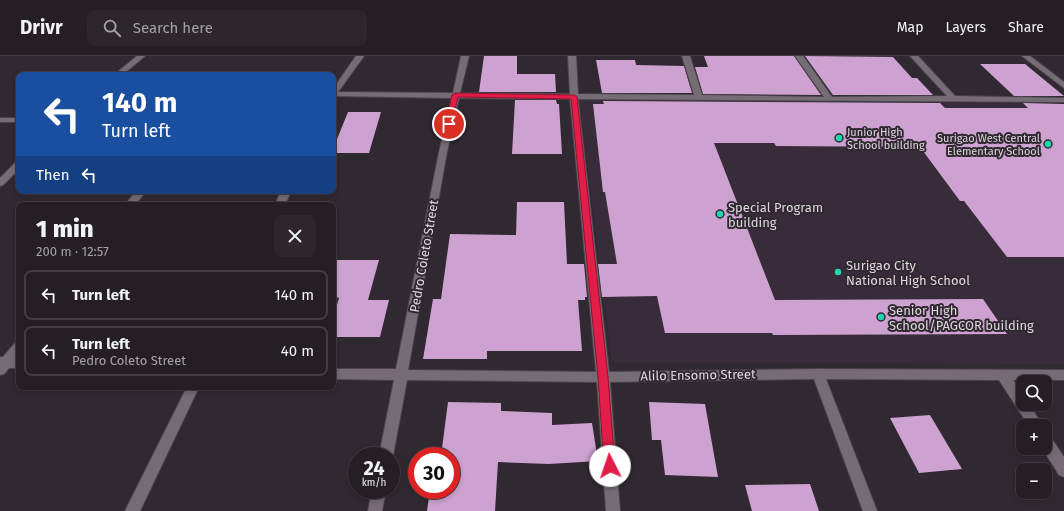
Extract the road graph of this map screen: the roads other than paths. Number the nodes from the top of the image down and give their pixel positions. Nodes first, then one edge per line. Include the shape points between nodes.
1 (141, 56) edge
2 (360, 56) edge
3 (465, 56) edge
4 (572, 56) edge
5 (686, 56) edge
6 (799, 56) edge
7 (914, 56) edge
8 (1026, 56) edge
9 (122, 72) edge
10 (1064, 86) edge
11 (336, 90) edge
12 (336, 94) edge
13 (455, 95) junction
14 (574, 97) junction
15 (699, 98) junction
16 (953, 98) junction
17 (830, 99) junction
18 (1064, 100) edge
19 (0, 120) edge
20 (16, 120) edge
21 (16, 167) edge
22 (0, 183) edge
23 (139, 194) edge
24 (132, 202) edge
25 (16, 349) edge
26 (16, 363) edge
27 (2, 365) edge
28 (336, 374) edge
29 (818, 374) junction
30 (402, 375) junction
31 (1003, 375) junction
32 (1064, 375) edge
33 (603, 377) junction
34 (191, 390) edge
35 (1031, 419) edge
36 (388, 447) edge
37 (1052, 451) edge
38 (1064, 470) edge
39 (377, 499) edge
40 (132, 511) edge
41 (375, 511) edge
42 (613, 511) edge
43 (870, 511) edge

1 - 9 street
2 - 11 street
3 - 13 street, Pedro Coleto Street
4 - 14 street
5 - 15 street
6 - 17 street
7 - 16 street
8 - 10 street
12 - 13 street
13 - 14 street
13 - 30 street, Pedro Coleto Street
14 - 15 street
14 - 33 street
15 - 17 street
16 - 17 street
16 - 18 street
19 - 20 street
21 - 22 street
23 - 24 street
25 - 27 street
26 - 27 street
28 - 30 street, Alilo Ensomo Street
29 - 31 street, Alilo Ensomo Street
29 - 33 street, Alilo Ensomo Street
29 - 43 street
30 - 33 street, Alilo Ensomo Street
30 - 36 street, Pedro Coleto Street
31 - 32 street, Alilo Ensomo Street
31 - 35 street
33 - 42 street
34 - 40 street
37 - 38 street
39 - 41 street

